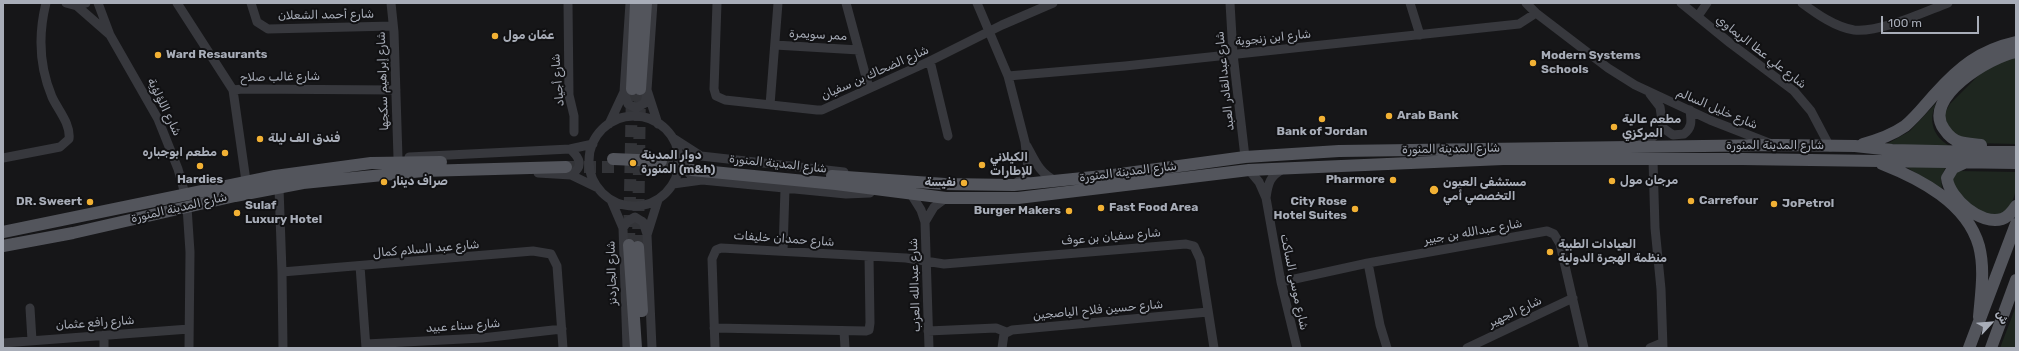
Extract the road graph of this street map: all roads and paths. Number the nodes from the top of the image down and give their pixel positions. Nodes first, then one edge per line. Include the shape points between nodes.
1 (46, 3) edge
2 (65, 3) edge
3 (98, 3) edge
4 (177, 3) edge
5 (251, 3) edge
6 (391, 3) edge
7 (568, 3) edge
8 (630, 3) edge
9 (636, 3) edge
10 (646, 3) edge
11 (653, 3) edge
12 (717, 3) edge
13 (778, 3) edge
14 (846, 3) edge
15 (977, 3) edge
16 (1230, 3) edge
17 (1410, 3) edge
18 (1526, 3) edge
19 (1682, 3) edge
20 (1707, 3) edge
21 (1802, 3) edge
22 (1948, 3) edge
23 (81, 4) edge
24 (1050, 4) edge
25 (1536, 13) junction
26 (1698, 16) junction
27 (393, 26) junction
28 (990, 32) junction
29 (110, 35) junction
30 (1420, 35) junction
31 (2016, 42) edge
32 (775, 45) junction
33 (859, 50) junction
34 (2016, 52) edge
35 (1233, 54) junction
36 (930, 61) junction
37 (1008, 76) junction
38 (869, 88) junction
39 (233, 90) junction
40 (396, 90) junction
41 (636, 90) junction
42 (1649, 93) junction
43 (770, 105) junction
44 (1690, 110) junction
45 (609, 124) junction
46 (658, 124) junction
47 (1663, 128) junction
48 (574, 132) dead end
49 (948, 136) dead end
50 (672, 137) junction
51 (1025, 142) junction
52 (593, 144) junction
53 (1776, 145) junction
54 (1855, 146) junction
55 (1636, 147) junction
56 (1830, 147) junction
57 (2013, 151) edge
58 (1245, 157) junction
59 (3, 158) edge
60 (398, 158) junction
61 (1653, 160) junction
62 (1873, 160) junction
63 (569, 162) junction
64 (1966, 162) junction
65 (371, 163) junction
66 (613, 163) tunnel mouth
67 (696, 163) junction
68 (2016, 163) edge
69 (661, 164) tunnel mouth
70 (1284, 168) junction
71 (1249, 170) junction
72 (702, 180) junction
73 (246, 181) junction
74 (1056, 181) junction
75 (673, 184) junction
76 (1014, 185) junction
77 (279, 188) junction
78 (598, 188) junction
79 (785, 189) junction
80 (890, 192) junction
81 (185, 194) junction
82 (910, 194) junction
83 (946, 198) junction
84 (1266, 198) junction
85 (611, 200) junction
86 (658, 200) junction
87 (2016, 206) edge
88 (187, 207) junction
89 (925, 222) junction
90 (2016, 224) edge
91 (623, 228) junction
92 (3, 232) edge
93 (647, 235) junction
94 (3, 246) edge
95 (783, 251) junction
96 (869, 256) junction
97 (925, 262) junction
98 (1368, 263) junction
99 (360, 266) junction
100 (282, 272) junction
101 (2016, 280) edge
102 (1281, 282) junction
103 (1573, 298) junction
104 (30, 308) dead end
105 (1208, 312) junction
106 (1979, 317) junction
107 (714, 328) junction
108 (189, 329) junction
109 (562, 329) junction
110 (844, 331) junction
111 (928, 331) junction
112 (1006, 332) junction
113 (104, 335) junction
114 (32, 340) junction
115 (3, 343) edge
116 (1662, 345) edge
117 (366, 346) edge
118 (104, 348) edge
119 (189, 348) edge
120 (283, 348) edge
121 (563, 348) edge
122 (627, 348) edge
123 (636, 348) edge
124 (644, 348) edge
125 (652, 348) edge
126 (715, 348) edge
127 (845, 348) edge
128 (929, 348) edge
129 (1002, 348) edge
130 (1214, 348) edge
131 (1297, 348) edge
132 (1387, 348) edge
133 (1468, 348) edge
134 (1584, 348) edge
135 (1650, 348) edge
136 (1969, 348) edge
137 (1991, 348) edge

1 - 59 street via 41,22 40,47 52,96 67,127 69,139 60,147
2 - 23 street
3 - 29 street, شارع اللؤلؤية
4 - 39 street
5 - 27 street, شارع أحمد الشعلان via 257,22 268,29
6 - 27 street, شارع إبراهيم سكجها
7 - 48 street, شارع أجياد via 569,88
8 - 41 street
9 - 41 main road
10 - 41 main road
11 - 41 street
12 - 43 street, شارع الضحاك بن سفيان via 714,89 716,96 725,100
13 - 32 street
14 - 33 street
15 - 28 street
16 - 35 street, شارع عبدالقادر العبد
17 - 30 street
18 - 25 street, شارع خليل السالم
19 - 26 street, شارع علي عطا الريماوي
20 - 26 street
21 - 22 street via 1844,28 1863,30 1879,28
23 - 29 street, شارع اللؤلؤية
24 - 28 street, شارع الضحاك بن سفيان
25 - 30 street, شارع ابن زنجوية via 1519,24
25 - 42 street, شارع خليل السالم via 1608,68
26 - 56 street, شارع علي عطا الريماوي via 1801,98 1816,119
27 - 40 street, شارع إبراهيم سكجها
28 - 36 street, شارع الضحاك بن سفيان
28 - 37 street
29 - 81 street, شارع اللؤلؤية via 158,119
30 - 35 street, شارع ابن زنجوية
31 - 54 main road via 1997,47 1968,62 1910,122 1900,129 1882,139
32 - 33 street, ممر سويمرة
32 - 43 street
33 - 38 street
34 - 57 main road via 1984,64 1962,80 1942,104 1939,118 1946,132 1959,142
35 - 37 street, شارع ابن زنجوية
35 - 58 street, شارع عبدالقادر العبد
36 - 38 street, شارع الضحاك بن سفيان
36 - 49 street
37 - 51 street
38 - 43 street, شارع الضحاك بن سفيان via 822,110
39 - 40 street, شارع غالب صلاح
39 - 73 street, شارع غالب صلاح
40 - 60 street, شارع إبراهيم سكجها
41 - 45 street
41 - 46 street
42 - 44 street, شارع خليل السالم
42 - 47 street, شارع خليل السالم via 1660,107
44 - 47 street via 1692,122 1684,134 1673,135
44 - 53 street, شارع خليل السالم via 1738,132
45 - 46 street via 634,116 647,118
45 - 52 street
46 - 50 street
47 - 55 street
50 - 67 street, شارع المدينة المنورة
50 - 75 street via 679,161 678,173
51 - 74 street via 1041,172
51 - 76 street via 1027,174
52 - 63 street, شارع المدينة المنورة
52 - 78 street via 590,167
53 - 55 main road, شارع المدينة المنورة
53 - 56 main road, شارع المدينة المنورة
54 - 56 main road, شارع المدينة المنورة
54 - 57 main road, شارع المدينة المنورة via 1941,151
55 - 58 main road, شارع المدينة المنورة via 1347,150
58 - 74 main road, شارع المدينة المنورة
60 - 63 street, شارع المدينة المنورة
60 - 65 street, شارع المدينة المنورة
61 - 62 main road, شارع المدينة المنورة
61 - 70 main road, شارع المدينة المنورة via 1503,159
61 - 116 street
62 - 64 main road, شارع المدينة المنورة
62 - 106 main road via 1917,179 1939,194 1967,221 1975,237 1982,263
63 - 65 main road, شارع المدينة المنورة
63 - 77 main road, شارع المدينة المنورة via 458,168 326,180
63 - 78 street, شارع المدينة المنورة
64 - 68 main road, شارع المدينة المنورة
64 - 87 main road via 1953,168 1947,178 1950,189 1960,201 1982,217 1992,220 2008,216
65 - 73 main road, شارع المدينة المنورة
66 - 69 main road
67 - 72 street via 691,157 686,166 690,175
67 - 76 main road, شارع المدينة المنورة via 813,176 945,184
67 - 80 main road, شارع المدينة المنورة
70 - 71 main road, شارع المدينة المنورة
70 - 84 street, شارع موسى الساكت via 1274,173 1270,179
71 - 83 main road, شارع المدينة المنورة via 1018,198
71 - 84 street, شارع موسى الساكت via 1259,182
72 - 75 street, شارع المدينة المنورة
72 - 79 street, شارع المدينة المنورة
73 - 81 main road, شارع المدينة المنورة
74 - 76 main road, شارع المدينة المنورة
75 - 86 street
77 - 88 main road, شارع المدينة المنورة
77 - 100 street
78 - 85 street
79 - 80 street, شارع المدينة المنورة via 846,194
79 - 95 street
80 - 82 main road, شارع المدينة المنورة
81 - 92 main road, شارع المدينة المنورة
82 - 83 main road, شارع المدينة المنورة
82 - 89 street, شارع عبدالله العزب via 921,210
83 - 89 street, شارع عبدالله العزب via 934,207
84 - 102 street, شارع موسى الساكت
85 - 86 street via 634,206
85 - 91 street, شارع الجاردنز
86 - 93 street
88 - 94 main road, شارع المدينة المنورة
88 - 108 street via 190,252
89 - 97 street, شارع عبدالله العزب
90 - 106 main road
91 - 93 street via 632,218 640,218 646,227
91 - 122 street, شارع الجاردنز
93 - 125 street
95 - 96 street, شارع حمدان خليفات
95 - 107 street, شارع حمدان خليفات via 728,247 716,250 711,270
96 - 97 street, شارع حمدان خليفات
96 - 110 street via 870,327 866,331
97 - 105 street, شارع سفيان بن عوف via 944,264 1186,244 1194,246 1200,259
97 - 111 street, شارع عبدالله العزب
98 - 102 street, شارع عبدالله بن جبير
98 - 103 street, شارع عبدالله بن جبير via 1547,231 1557,237 1560,244
98 - 132 street
99 - 100 street, شارع عبد السلام كمال
99 - 109 street, شارع عبد السلام كمال via 534,251 551,254 557,266
99 - 117 street
100 - 120 street
101 - 137 main road
102 - 131 street, شارع موسى الساكت
103 - 133 street, شارع الجهير
103 - 134 street, شارع عبدالله بن جبير
104 - 114 street
105 - 112 street, شارع حسين فلاح الياصجين
105 - 130 street, شارع سفيان بن عوف
106 - 136 main road
107 - 110 street
107 - 126 street, شارع حمدان خليفات
108 - 113 street, شارع رافع عثمان
108 - 119 street
109 - 117 street, شارع سناء عبيد via 482,338
109 - 121 street, شارع عبد السلام كمال
110 - 127 street
111 - 112 street via 996,328
111 - 128 street, شارع عبدالله العزب
112 - 129 street
113 - 114 street, شارع رافع عثمان
113 - 118 street
114 - 115 street, شارع رافع عثمان
116 - 135 street
123 - 124 main road via 634,246

